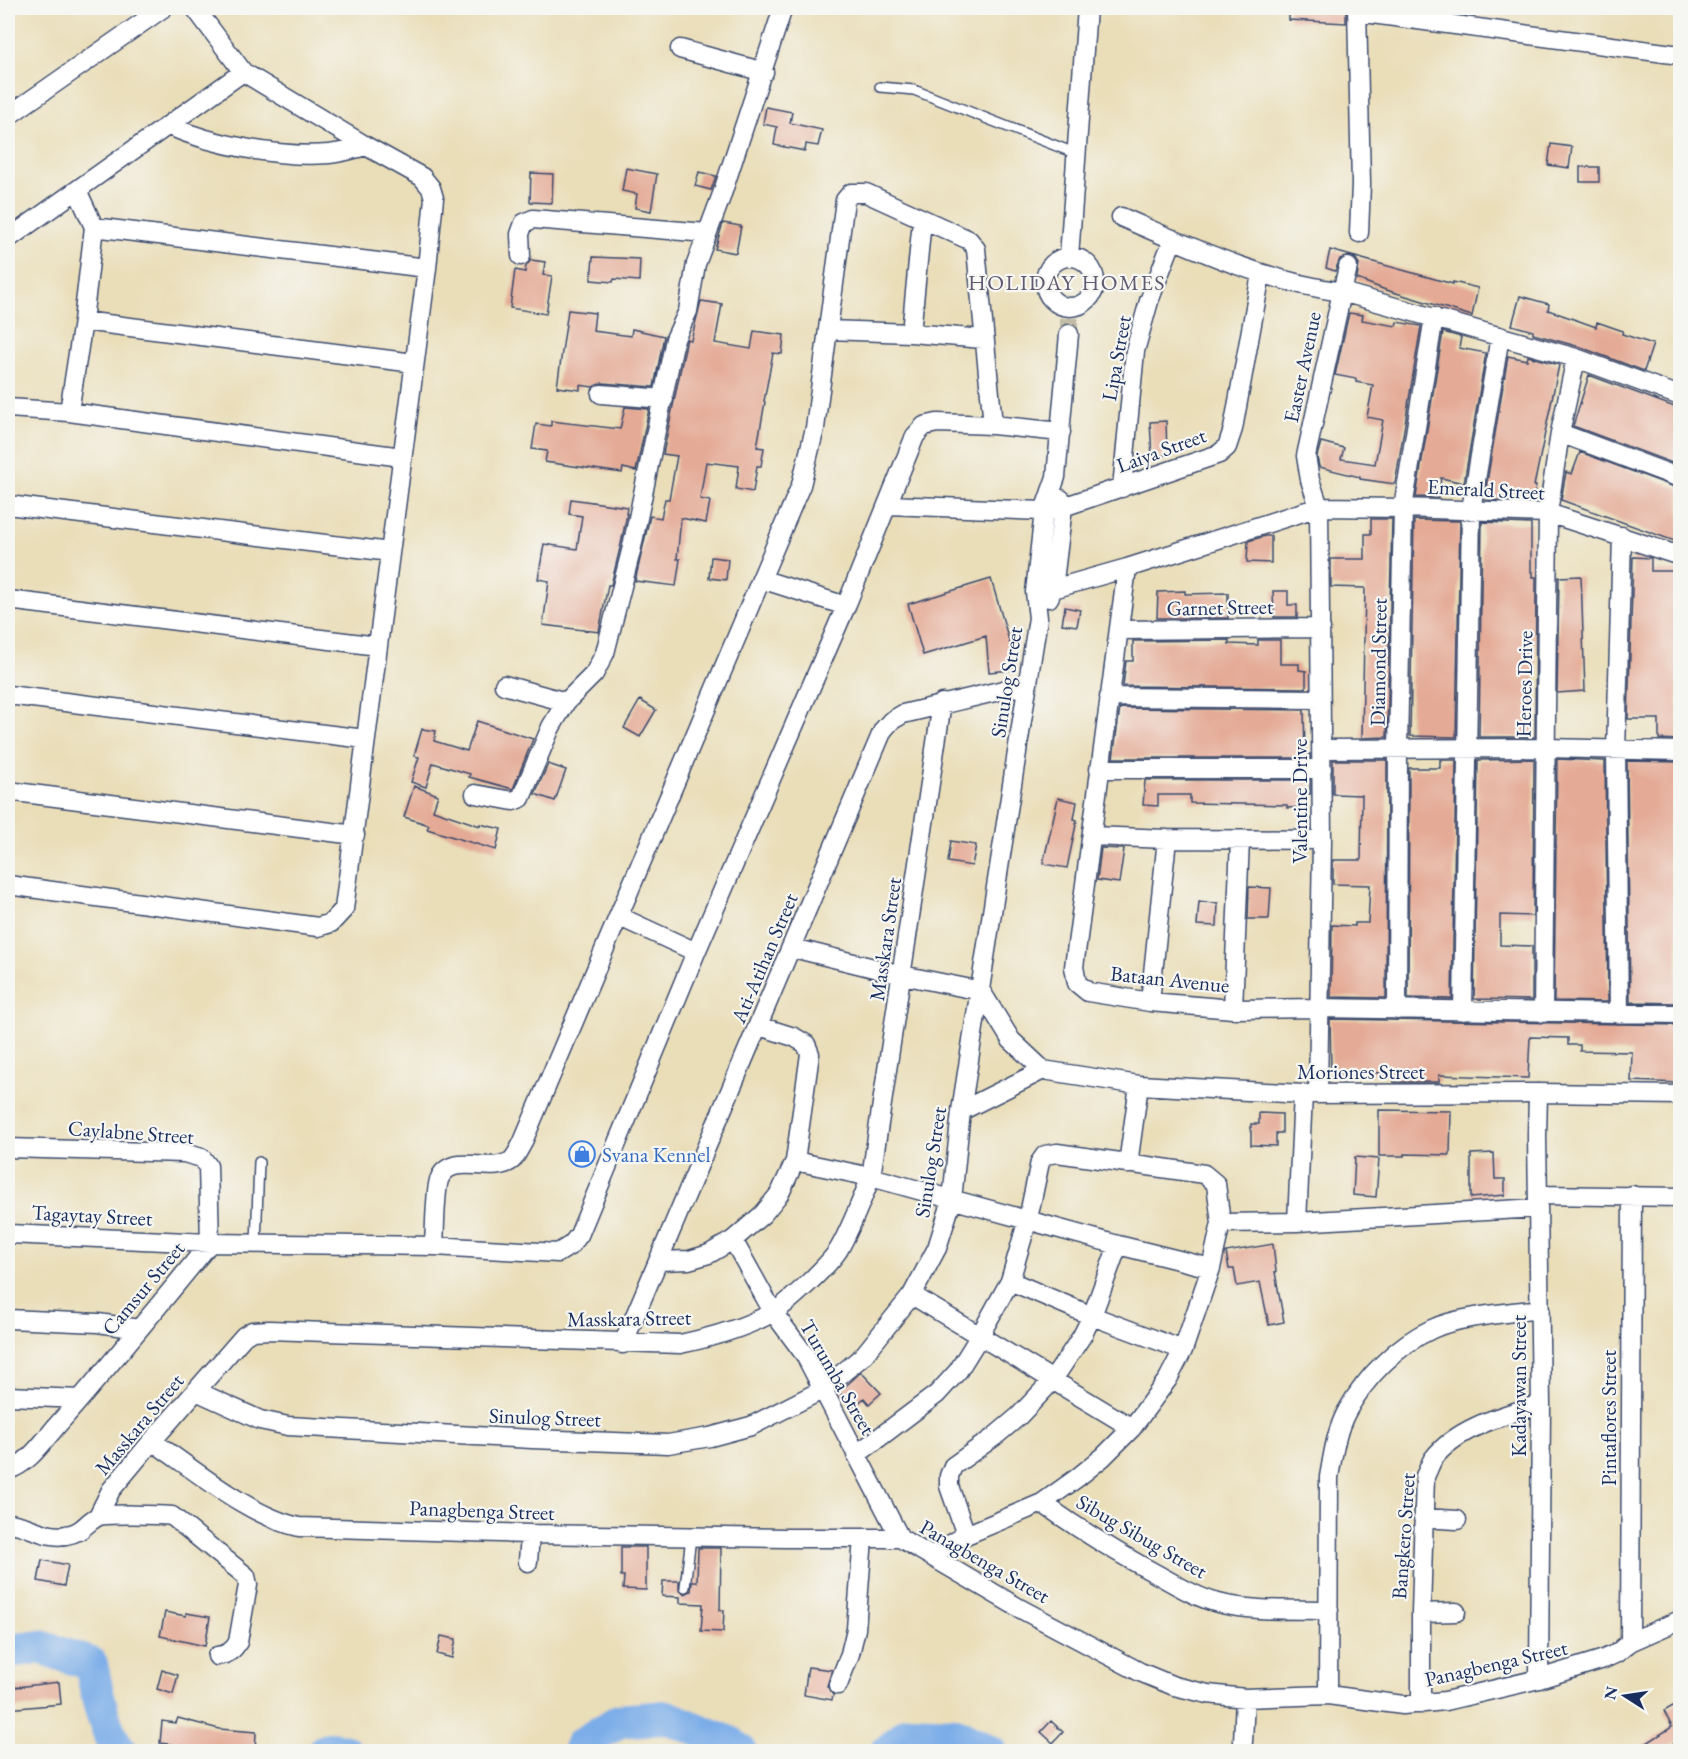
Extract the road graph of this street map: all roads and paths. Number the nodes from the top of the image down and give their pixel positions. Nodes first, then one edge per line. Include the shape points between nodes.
1 (163, 8) edge
2 (195, 8) edge
3 (783, 8) edge
4 (1087, 8) edge
5 (1357, 10) edge
6 (680, 49) dead end
7 (1680, 55) edge
8 (243, 72) junction
9 (764, 72) junction
10 (880, 87) dead end
11 (8, 116) edge
12 (169, 126) junction
13 (366, 146) junction
14 (1077, 154) junction
15 (77, 190) junction
16 (1120, 217) dead end
17 (922, 220) junction
18 (93, 227) junction
19 (707, 233) junction
20 (1359, 233) dead end
21 (8, 239) edge
22 (1173, 239) junction
23 (521, 256) dead end
24 (1069, 257) junction
25 (1348, 267) dead end
26 (427, 268) junction
27 (1261, 274) junction
28 (1341, 292) junction
29 (1434, 317) junction
30 (1070, 320) junction
31 (83, 321) junction
32 (828, 330) junction
33 (911, 333) junction
34 (1500, 336) junction
35 (983, 339) junction
36 (1576, 358) junction
37 (414, 363) junction
38 (600, 394) dead end
39 (1680, 396) edge
40 (664, 399) junction
41 (8, 408) edge
42 (69, 412) junction
43 (993, 425) junction
44 (1061, 432) junction
45 (1560, 433) junction
46 (402, 457) junction
47 (1056, 477) junction
48 (1680, 478) edge
49 (1122, 488) junction
50 (8, 505) edge
51 (888, 505) junction
52 (1063, 507) junction
53 (1319, 507) junction
54 (1403, 508) junction
55 (1471, 510) junction
56 (1044, 511) junction
57 (1548, 513) junction
58 (1622, 536) junction
59 (390, 552) junction
60 (1680, 556) edge
61 (1127, 568) junction
62 (761, 579) junction
63 (1044, 590) junction
64 (8, 600) edge
65 (846, 606) junction
66 (1321, 628) junction
67 (1119, 630) junction
68 (378, 646) junction
69 (1028, 684) junction
70 (504, 686) dead end
71 (8, 695) edge
72 (1109, 697) junction
73 (1321, 699) junction
74 (566, 702) junction
75 (942, 703) junction
76 (365, 739) junction
77 (1398, 748) junction
78 (1467, 748) junction
79 (1546, 748) junction
80 (1322, 749) junction
81 (1616, 751) junction
82 (1680, 752) edge
83 (1099, 769) junction
84 (1322, 769) junction
85 (8, 791) edge
86 (476, 794) dead end
87 (355, 835) junction
88 (1092, 836) junction
89 (1167, 839) junction
90 (1240, 840) junction
91 (1322, 840) junction
92 (8, 885) edge
93 (620, 917) junction
94 (792, 948) junction
95 (696, 952) junction
96 (902, 975) junction
97 (981, 991) junction
98 (1150, 1002) junction
99 (1318, 1008) junction
100 (1233, 1009) junction
101 (1397, 1010) junction
102 (1463, 1011) junction
103 (1543, 1013) junction
104 (1619, 1014) junction
105 (1680, 1014) edge
106 (759, 1026) junction
107 (1043, 1070) junction
108 (1139, 1085) junction
109 (1539, 1093) junction
110 (1310, 1094) junction
111 (1680, 1095) edge
112 (961, 1111) junction
113 (8, 1148) edge
114 (795, 1161) junction
115 (259, 1162) dead end
116 (1128, 1164) junction
117 (871, 1176) junction
118 (1632, 1195) junction
119 (1680, 1197) edge
120 (952, 1200) junction
121 (1538, 1202) junction
122 (1028, 1219) junction
123 (1297, 1222) junction
124 (1221, 1223) junction
125 (8, 1234) edge
126 (733, 1240) junction
127 (210, 1243) junction
128 (256, 1244) junction
129 (1118, 1245) junction
130 (434, 1246) junction
131 (659, 1261) junction
132 (1211, 1268) junction
133 (1010, 1281) junction
134 (912, 1295) junction
135 (1540, 1309) junction
136 (773, 1312) junction
137 (1092, 1316) junction
138 (8, 1319) edge
139 (139, 1329) junction
140 (979, 1336) junction
141 (623, 1344) junction
142 (1184, 1350) junction
143 (1052, 1381) junction
144 (822, 1390) junction
145 (196, 1391) junction
146 (8, 1396) edge
147 (80, 1399) junction
148 (1541, 1404) junction
149 (1132, 1428) junction
150 (152, 1441) junction
151 (856, 1455) junction
152 (8, 1470) edge
153 (1042, 1503) junction
154 (98, 1516) junction
155 (1423, 1518) junction
156 (1457, 1520) dead end
157 (8, 1523) edge
158 (530, 1534) junction
159 (966, 1535) junction
160 (691, 1537) junction
161 (863, 1538) junction
162 (900, 1538) junction
163 (931, 1556) junction
164 (528, 1562) dead end
165 (685, 1587) dead end
166 (1329, 1610) junction
167 (1455, 1612) dead end
168 (1421, 1613) junction
169 (1680, 1620) edge
170 (1630, 1642) junction
171 (217, 1656) dead end
172 (1539, 1679) junction
173 (838, 1685) dead end
174 (1328, 1695) junction
175 (1245, 1698) junction
176 (1421, 1704) junction
177 (1243, 1742) dead end

1 - 11 street
2 - 8 street
3 - 9 street
4 - 14 street
5 - 7 street
5 - 20 street
6 - 9 street
8 - 12 street
8 - 13 street
9 - 19 street
10 - 14 lane via 914,90
12 - 13 street via 219,143 284,153 332,154
12 - 15 street
13 - 26 street via 422,177 431,188 434,198
14 - 24 street
15 - 18 street
15 - 21 street
16 - 22 street
17 - 32 street via 866,194 851,193 845,200
17 - 33 street
17 - 35 street via 969,240 976,249
18 - 26 street
18 - 31 street
19 - 23 street via 533,219 524,223 520,234
19 - 40 street via 696,264 688,311 675,339
22 - 27 street
22 - 49 street, Lipa Street via 1135,351
24 - 30 street via 1050,267 1046,288
24 - 30 street via 1089,265 1095,275 1090,297
25 - 28 street
26 - 37 street
27 - 28 street
27 - 49 street, Laiya Street via 1227,447 1220,454
28 - 29 street, Easter Avenue
28 - 53 street, Easter Avenue via 1306,456
29 - 34 street, Easter Avenue
29 - 54 street, Diamond Street
30 - 44 street
31 - 37 street
31 - 42 street
32 - 33 street
32 - 62 street via 815,428 801,485
33 - 35 street
34 - 36 street, Easter Avenue
34 - 55 street
35 - 43 street
36 - 39 street, Easter Avenue
36 - 45 street, Heroes Drive
37 - 46 street
38 - 40 street
40 - 74 street via 604,653 594,674
41 - 42 street
42 - 46 street
43 - 44 street
43 - 51 street, Camsur Street via 924,426 915,436
44 - 47 street
45 - 48 street
45 - 57 street, Heroes Drive
46 - 59 street
47 - 52 street
47 - 56 street
49 - 52 street, Laiya Street
50 - 59 street
51 - 56 street, Laiya Street
51 - 65 street, Camsur Street
52 - 56 street, Laiya Street
52 - 63 street
53 - 54 street, Emerald Street
53 - 61 street
53 - 66 street, Valentine Drive
54 - 55 street, Emerald Street
54 - 77 street, Diamond Street
55 - 57 street, Emerald Street
55 - 78 street
56 - 63 street
57 - 58 street, Emerald Street
57 - 79 street, Heroes Drive
58 - 60 street, Emerald Street
58 - 81 street
59 - 68 street
61 - 63 street
61 - 67 street, Bataan Avenue
62 - 65 street
62 - 93 street
63 - 69 street, Sinulog Street
64 - 68 street
65 - 95 street, Camsur Street
66 - 67 street, Garnet Street
66 - 73 street, Valentine Drive
67 - 72 street, Bataan Avenue
68 - 76 street
69 - 75 street, Ati-Atihan Street
69 - 97 street, Sinulog Street
70 - 74 street
71 - 76 street
72 - 73 street
72 - 83 street, Bataan Avenue
73 - 80 street, Valentine Drive
74 - 86 street via 521,798 513,801
75 - 94 street, Ati-Atihan Street via 903,714 884,730
75 - 96 street, Masskara Street
76 - 87 street
77 - 78 street
77 - 80 street
77 - 101 street, Diamond Street
78 - 79 street
78 - 102 street
79 - 81 street
79 - 103 street, Heroes Drive
80 - 84 street, Valentine Drive
81 - 82 street
81 - 104 street
83 - 84 street
83 - 88 street, Bataan Avenue
84 - 91 street, Valentine Drive
85 - 87 street
87 - 92 street via 344,909 331,924 318,927
88 - 89 street
88 - 98 street, Bataan Avenue via 1074,967 1077,982 1088,992
89 - 90 street
89 - 98 street
90 - 91 street
90 - 100 street
91 - 99 street, Valentine Drive
93 - 95 street
93 - 130 street via 513,1159 502,1165 457,1165 446,1170 439,1181
94 - 96 street
94 - 106 street, Ati-Atihan Street
95 - 130 street, Camsur Street via 579,1234 571,1245 558,1253
96 - 97 street
96 - 117 street, Masskara Street
97 - 107 street via 1011,1040
97 - 112 street, Sinulog Street
98 - 100 street, Bataan Avenue
99 - 100 street, Bataan Avenue
99 - 101 street, Bataan Avenue
99 - 110 street, Valentine Drive
101 - 102 street, Bataan Avenue
102 - 103 street, Bataan Avenue
103 - 104 street, Bataan Avenue
104 - 105 street, Bataan Avenue
106 - 114 street via 794,1037 806,1044 810,1054
106 - 131 street, Ati-Atihan Street
107 - 108 street, Moriones Street
107 - 112 street
108 - 110 street, Moriones Street
108 - 116 street
109 - 110 street, Moriones Street
109 - 111 street, Moriones Street
109 - 121 street, Kadayawan Street
110 - 123 street, Valentine Drive
112 - 120 street, Sinulog Street
113 - 127 street, Caylabne Street via 184,1153 202,1158 208,1166
114 - 117 street
114 - 126 street via 780,1193
115 - 128 lane
116 - 122 street via 1045,1155 1040,1161
116 - 124 street via 1204,1174 1216,1184
117 - 120 street
117 - 136 street, Masskara Street via 838,1251 819,1273
118 - 119 street
118 - 121 street
118 - 170 street, Pintaflores Street
120 - 122 street
120 - 134 street, Sinulog Street via 937,1248
121 - 123 street
121 - 135 street, Kadayawan Street
122 - 129 street
122 - 133 street
123 - 124 street
124 - 132 street
125 - 127 street, Tagaytay Street
126 - 131 street via 689,1260
126 - 136 street, Turumba Street
127 - 128 street, Camsur Street
127 - 139 street, Camsur Street
128 - 130 street, Camsur Street
129 - 132 street
129 - 137 street
131 - 141 street, Ati-Atihan Street
132 - 142 street
133 - 137 street
133 - 140 street
134 - 140 street
134 - 144 street, Sinulog Street via 863,1356
135 - 148 street, Kadayawan Street
135 - 166 street via 1432,1329 1401,1348 1370,1376 1346,1412 1334,1446 1329,1477
136 - 141 street, Masskara Street via 697,1341
136 - 144 street, Turumba Street via 805,1355
137 - 142 street
137 - 143 street
138 - 139 street
139 - 147 street, Camsur Street
140 - 143 street
140 - 151 street via 958,1371 937,1394
141 - 145 street, Masskara Street via 261,1330 244,1336
142 - 149 street
143 - 149 street
143 - 159 street via 1019,1416 953,1466 949,1486
144 - 145 street, Sinulog Street via 751,1426 668,1444 288,1426 260,1420
144 - 151 street, Turumba Street
145 - 150 street, Masskara Street
146 - 147 street
147 - 152 street, Camsur Street via 26,1460
148 - 155 street, Bangkero Street via 1485,1421 1433,1459 1425,1476
148 - 172 street, Kadayawan Street
149 - 153 street via 1086,1471
150 - 154 street, Masskara Street via 111,1490
150 - 158 street, Panagbenga Street via 256,1512 299,1527
151 - 162 street, Turumba Street
153 - 159 street
153 - 166 street, Sibug Sibug Street via 1136,1563 1217,1603 1246,1608
154 - 157 street via 78,1532 66,1535 51,1536
154 - 171 street via 172,1516 246,1576 248,1585 238,1642 226,1655
155 - 156 street
155 - 168 street, Bangkero Street
158 - 160 street, Panagbenga Street
158 - 164 street
159 - 163 street
160 - 161 street, Panagbenga Street
160 - 165 lane
161 - 162 street, Panagbenga Street
161 - 173 street via 856,1629
162 - 163 street, Panagbenga Street
163 - 175 street, Panagbenga Street via 1140,1672 1174,1686
166 - 174 street
167 - 168 street
168 - 176 street, Bangkero Street
169 - 170 street, Panagbenga Street
170 - 172 street, Panagbenga Street via 1604,1659
172 - 176 street, Panagbenga Street
174 - 175 street, Panagbenga Street
174 - 176 street, Panagbenga Street via 1377,1703
175 - 177 street

